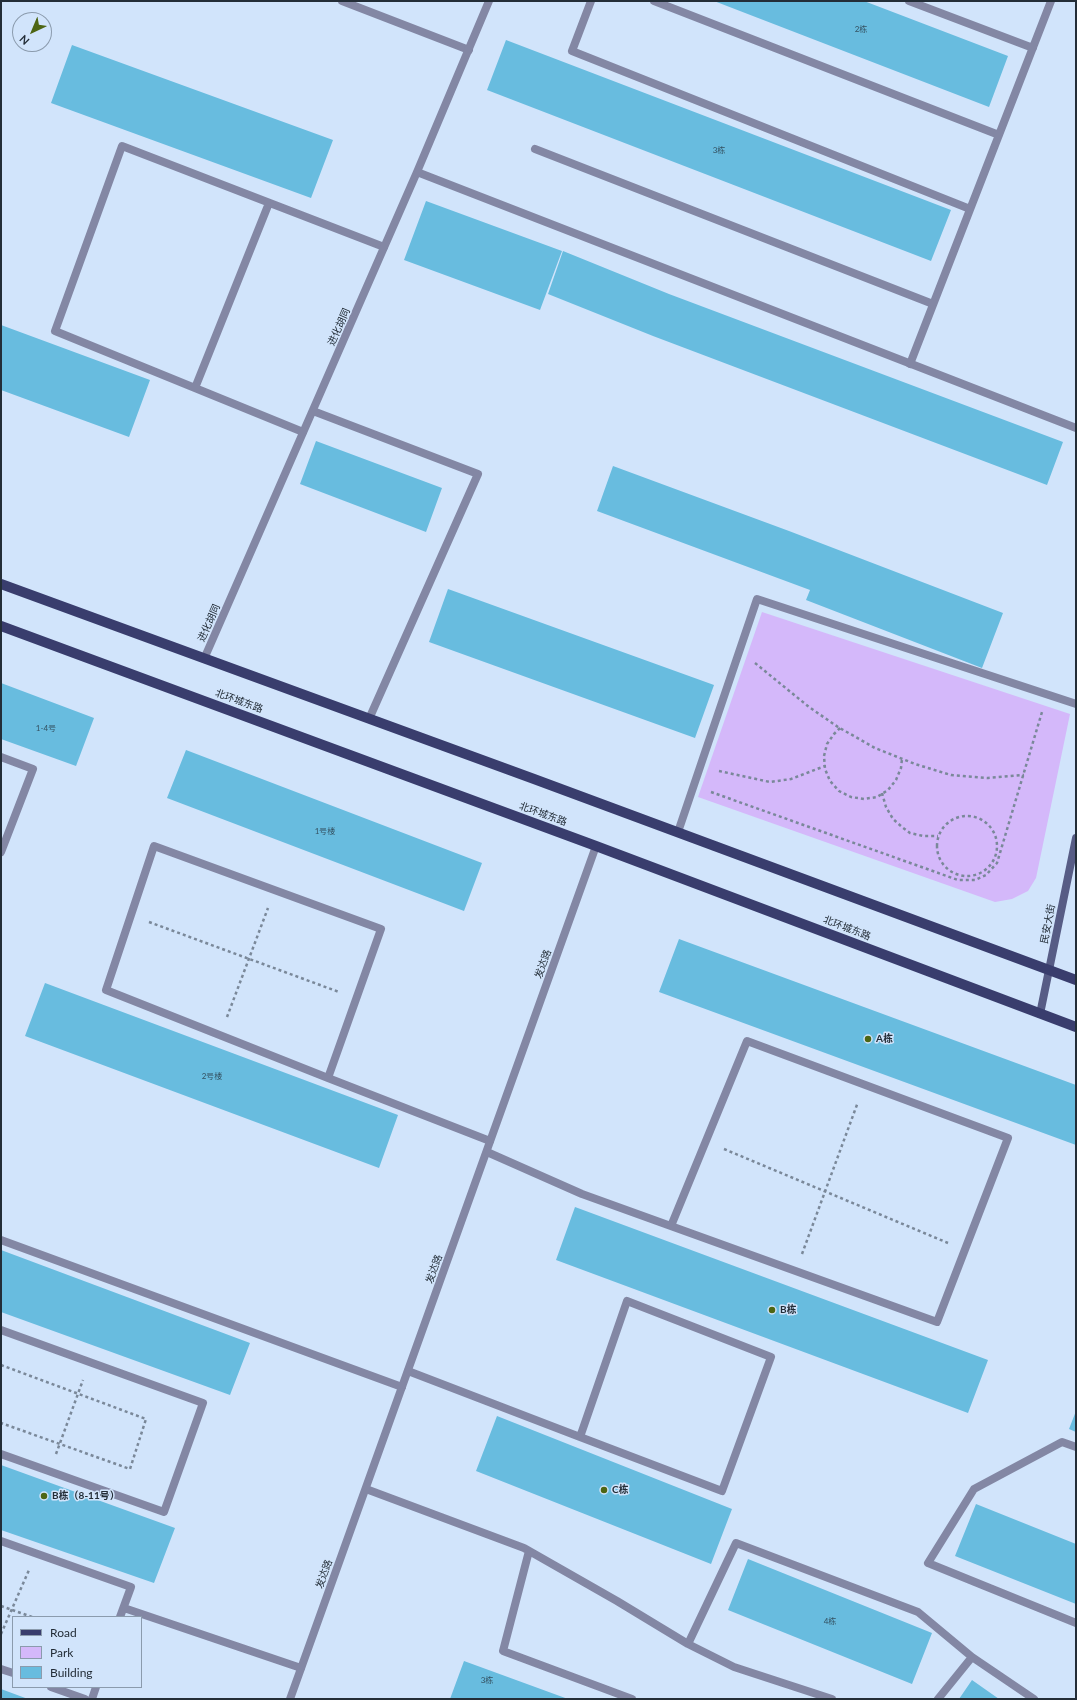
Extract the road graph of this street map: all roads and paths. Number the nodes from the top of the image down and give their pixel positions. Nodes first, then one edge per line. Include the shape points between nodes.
1 (342, 1) edge
2 (489, 1) edge
3 (591, 1) edge
4 (654, 1) edge
5 (909, 1) edge
6 (1051, 1) edge
7 (1033, 48) junction
8 (469, 50) junction
9 (999, 135) junction
10 (535, 149) dead end
11 (417, 172) junction
12 (269, 203) junction
13 (970, 209) junction
14 (384, 247) junction
15 (933, 304) junction
16 (910, 364) junction
17 (195, 388) junction
18 (313, 411) junction
19 (1076, 428) edge
20 (303, 432) junction
21 (1, 584) edge
22 (1, 626) edge
23 (739, 650) junction
24 (204, 659) junction
25 (1047, 695) junction
26 (1076, 704) edge
27 (369, 719) junction
28 (840, 728) junction
29 (1, 757) edge
30 (902, 759) junction
31 (700, 766) junction
32 (825, 766) junction
33 (1024, 775) junction
34 (694, 785) junction
35 (882, 794) junction
36 (678, 832) junction
37 (938, 836) junction
38 (1076, 838) edge
39 (596, 846) junction
40 (1, 852) edge
41 (978, 874) junction
42 (980, 878) junction
43 (275, 890) junction
44 (131, 915) junction
45 (249, 959) junction
46 (1049, 970) junction
47 (1076, 980) edge
48 (357, 998) junction
49 (1040, 1014) junction
50 (1076, 1027) edge
51 (220, 1035) junction
52 (328, 1078) junction
53 (864, 1085) junction
54 (490, 1141) junction
55 (705, 1142) junction
56 (487, 1152) junction
57 (825, 1192) junction
58 (671, 1226) junction
59 (1, 1240) edge
60 (965, 1250) junction
61 (796, 1271) junction
62 (1, 1330) edge
63 (90, 1362) junction
64 (1, 1365) edge
65 (408, 1371) junction
66 (402, 1387) junction
67 (78, 1394) junction
68 (1, 1423) edge
69 (580, 1436) junction
70 (59, 1445) junction
71 (1076, 1447) edge
72 (1, 1454) edge
73 (50, 1472) junction
74 (366, 1489) junction
75 (1, 1541) edge
76 (529, 1551) junction
77 (36, 1554) junction
78 (1, 1606) edge
79 (124, 1608) junction
80 (12, 1610) junction
81 (29, 1616) edge
82 (120, 1616) edge
83 (1076, 1623) edge
84 (1, 1634) edge
85 (688, 1644) junction
86 (972, 1657) junction
87 (301, 1668) junction
88 (1, 1669) edge
89 (12, 1674) edge
90 (54, 1688) edge
91 (96, 1688) edge
92 (85, 1699) edge
93 (92, 1699) edge
94 (290, 1699) edge
95 (632, 1699) edge
96 (832, 1699) edge
97 (938, 1699) edge
98 (1034, 1699) edge

1 - 8 street
2 - 8 street, 进化胡同
3 - 13 street via 572,51
4 - 9 street
5 - 7 street
6 - 7 street
7 - 9 street
8 - 11 street, 进化胡同
9 - 13 street
10 - 15 street
11 - 14 street, 进化胡同
11 - 16 street
12 - 14 street
12 - 17 street
12 - 17 street via 122,146 55,331
13 - 15 street
14 - 18 street, 进化胡同
15 - 16 street
16 - 19 street
17 - 20 street
18 - 20 street, 进化胡同
18 - 27 street via 478,474
20 - 24 street, 进化胡同
21 - 24 main road
22 - 39 main road, 北环城东路
23 - 25 street via 757,599
23 - 28 path via 809,707
23 - 31 street
24 - 27 main road
25 - 26 street
25 - 33 path
27 - 36 main road
28 - 30 path via 875,748
28 - 32 path via 827,744
29 - 40 street via 32,769
30 - 33 path via 950,775 988,778
30 - 35 path via 896,780
31 - 32 path via 770,782 791,779
31 - 34 street
32 - 35 path via 830,781 839,791 851,797 864,799
33 - 42 path via 997,863
34 - 36 street
34 - 42 path via 958,880
35 - 37 path via 893,819 902,827 923,836
36 - 46 main road
37 - 41 path via 936,850 946,868 954,874 964,876
37 - 41 path via 947,822 956,817 971,816 985,821 992,828 998,847 990,865
38 - 46 main road, 民安大街
39 - 49 main road, 北环城东路
39 - 54 street, 发达路
41 - 42 path
43 - 44 street via 154,846
43 - 45 path
43 - 48 street via 381,929
44 - 45 path
44 - 51 street via 106,990
45 - 48 path
45 - 51 path
46 - 47 main road
46 - 49 main road, 民安大街
48 - 52 street
49 - 50 main road, 北环城东路
51 - 52 street
52 - 54 street
53 - 55 street via 747,1041
53 - 57 path
53 - 60 street via 1008,1138
54 - 56 street, 发达路
55 - 57 path
55 - 58 street
56 - 58 street via 582,1194
56 - 65 street, 发达路
57 - 60 path
57 - 61 path
58 - 61 street
59 - 66 street
60 - 61 street via 937,1322
62 - 63 street
63 - 67 path
63 - 73 street via 202,1403 164,1512
64 - 67 path
65 - 66 street, 发达路
65 - 69 street
66 - 74 street, 发达路
67 - 70 path
67 - 70 path via 146,1419 130,1469
68 - 70 path
69 - 69 street via 722,1491 771,1357 627,1301
70 - 73 path
71 - 83 street via 1062,1442 974,1489 928,1563
72 - 73 street
74 - 76 street
74 - 87 street, 发达路
75 - 77 street
76 - 85 street
76 - 95 street via 503,1650
77 - 79 street via 131,1588
77 - 80 path
78 - 80 path
79 - 82 street
79 - 87 street
80 - 81 path
80 - 84 path
85 - 86 street via 736,1543 918,1612
85 - 96 street via 734,1667
86 - 97 street
86 - 98 street
87 - 94 street, 发达路
88 - 89 street
90 - 92 street
91 - 93 street

